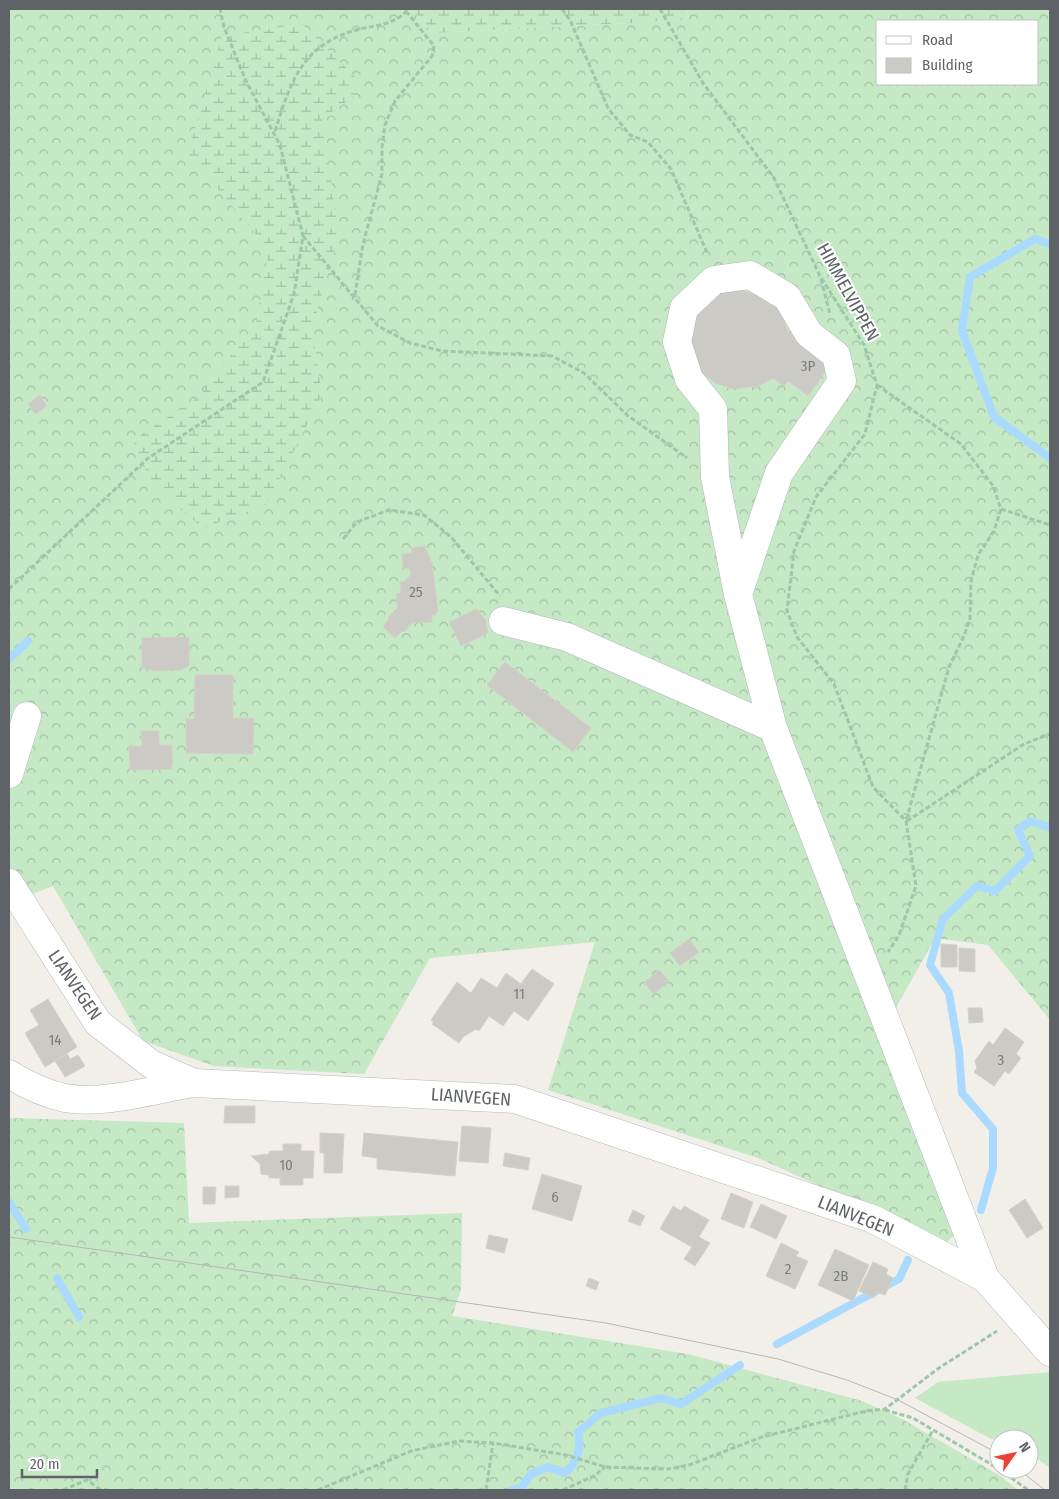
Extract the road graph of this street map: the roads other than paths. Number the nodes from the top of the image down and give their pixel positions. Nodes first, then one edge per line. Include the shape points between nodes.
1 (738, 594) junction
2 (502, 609) road end
3 (27, 716) dead end
4 (773, 728) junction
5 (9, 774) edge
6 (9, 883) edge
7 (9, 1074) edge
8 (194, 1083) junction
9 (985, 1278) junction
10 (1048, 1345) edge

1 - 1 street via 779,473 842,381 836,355 809,334 787,297 750,275 714,280 684,308 677,342 689,380 712,408 715,477
1 - 4 street
2 - 4 street
3 - 5 street
4 - 9 street
6 - 8 street, LIANVEGEN via 98,1023 151,1064
7 - 8 street via 65,1098 94,1099
8 - 9 street, LIANVEGEN via 515,1099 873,1219
9 - 10 street, LIANVEGEN

